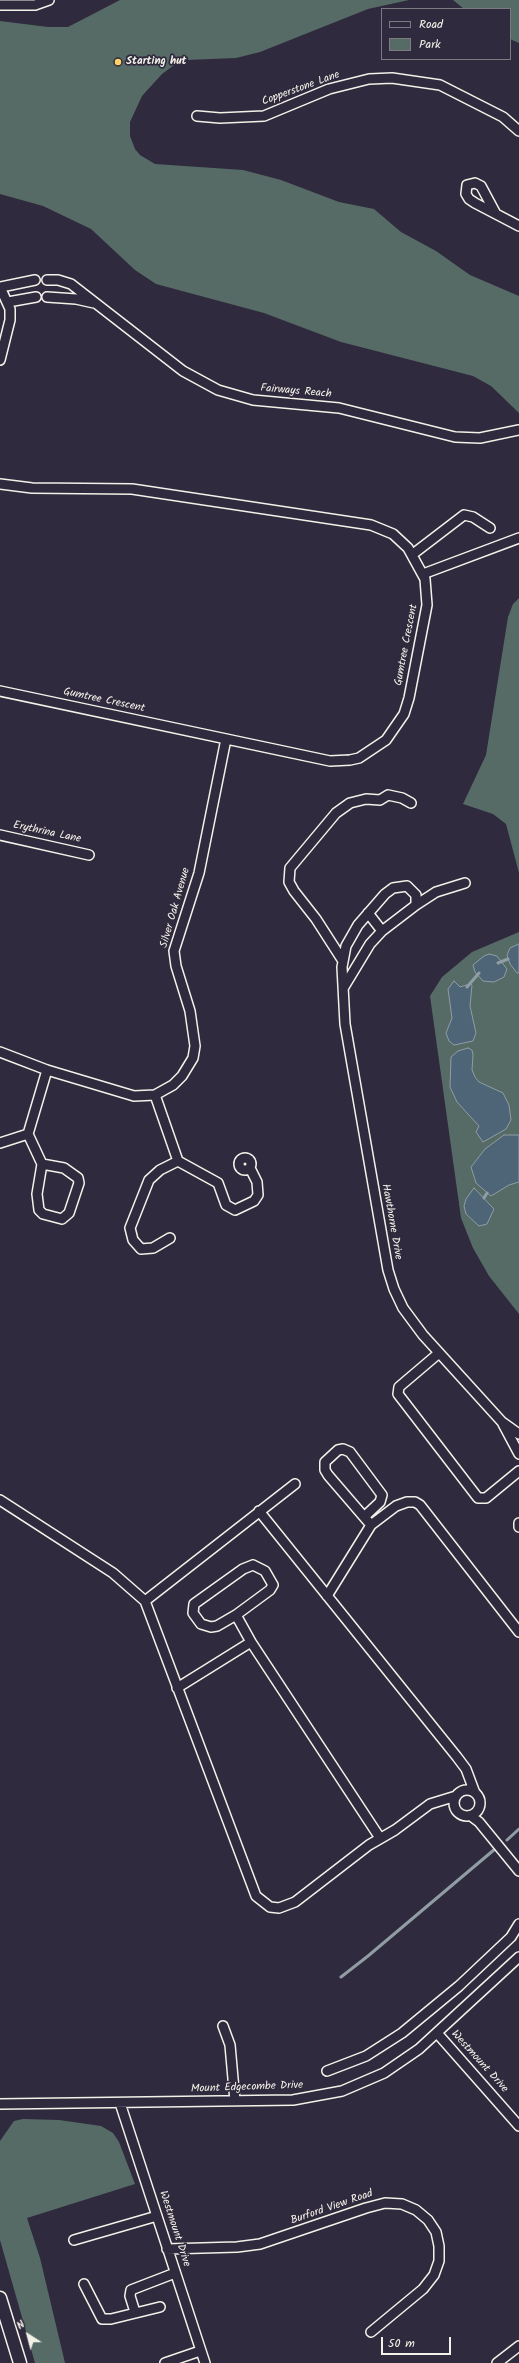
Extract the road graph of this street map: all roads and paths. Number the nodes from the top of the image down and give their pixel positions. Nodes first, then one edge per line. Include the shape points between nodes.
1 (49, 0) edge
2 (0, 5) edge
3 (197, 116) dead end
4 (519, 131) edge
5 (496, 214) dead end
6 (519, 226) edge
7 (35, 280) dead end
8 (47, 280) dead end
9 (0, 287) edge
10 (36, 297) dead end
11 (47, 297) dead end
12 (8, 302) junction
13 (96, 304) junction
14 (0, 360) edge
15 (519, 430) edge
16 (0, 484) edge
17 (490, 528) dead end
18 (519, 538) edge
19 (413, 554) junction
20 (423, 574) junction
21 (0, 691) edge
22 (226, 740) junction
23 (411, 803) dead end
24 (0, 835) edge
25 (89, 855) dead end
26 (465, 883) dead end
27 (416, 905) junction
28 (368, 913) junction
29 (382, 931) junction
30 (343, 961) junction
31 (344, 987) junction
32 (0, 1052) edge
33 (47, 1070) junction
34 (155, 1095) junction
35 (28, 1134) junction
36 (0, 1143) edge
37 (178, 1161) junction
38 (42, 1164) junction
39 (250, 1168) dead end
40 (170, 1238) dead end
41 (439, 1353) junction
42 (502, 1422) junction
43 (519, 1434) edge
44 (519, 1454) edge
45 (519, 1471) edge
46 (295, 1484) dead end
47 (0, 1500) edge
48 (259, 1511) junction
49 (364, 1517) junction
50 (519, 1524) edge
51 (371, 1525) junction
52 (519, 1527) edge
53 (327, 1596) junction
54 (145, 1601) junction
55 (236, 1615) junction
56 (519, 1632) edge
57 (251, 1642) junction
58 (177, 1688) junction
59 (470, 1780) junction
60 (465, 1791) junction
61 (475, 1793) junction
62 (456, 1796) junction
63 (440, 1800) junction
64 (454, 1806) junction
65 (478, 1809) junction
66 (470, 1816) junction
67 (380, 1838) junction
68 (519, 1862) edge
69 (519, 1871) edge
70 (519, 1924) edge
71 (519, 1957) edge
72 (223, 2026) dead end
73 (437, 2033) junction
74 (328, 2071) dead end
75 (235, 2101) junction
76 (120, 2103) junction
77 (0, 2104) edge
78 (519, 2126) edge
79 (157, 2216) junction
80 (74, 2240) dead end
81 (167, 2249) junction
82 (175, 2273) junction
83 (84, 2284) dead end
84 (0, 2298) edge
85 (160, 2307) dead end
86 (135, 2312) junction
87 (370, 2332) dead end
88 (519, 2346) edge
89 (200, 2351) junction
90 (20, 2363) edge
91 (165, 2363) edge
92 (205, 2363) edge
93 (497, 2363) edge

1 - 2 street via 35,5
3 - 4 street, Copperstone Lane via 264,116 329,89 369,79 392,78 440,85 502,117
5 - 6 street
7 - 9 street
8 - 13 street, Fairways Reach via 71,284
9 - 12 street
10 - 12 street
11 - 13 street, Fairways Reach via 76,299
12 - 14 street via 10,320
13 - 15 street, Fairways Reach via 184,371 201,382 235,395 282,404 339,408 455,438 480,438
16 - 19 street, Gumtree Crescent via 32,488 132,489 371,525 401,539
17 - 19 street via 473,517 464,515
18 - 20 street via 504,546
19 - 20 street, Gumtree Crescent
20 - 22 street, Gumtree Crescent via 427,589 427,605 409,698 404,714 386,740 359,758 339,762
21 - 22 street, Gumtree Crescent
22 - 34 street, Silver Oak Avenue via 199,873 174,951 190,1011 195,1046 193,1058 173,1085
23 - 30 street via 388,795 380,800 366,799 350,803 336,813 290,868 289,882 294,891
24 - 25 street, Erythrina Lane
26 - 27 street via 436,892
27 - 28 street, Hawthorne Drive via 417,900 412,890 401,885 385,894
27 - 29 street
28 - 29 street
28 - 30 street, Hawthorne Drive via 346,946
29 - 31 street via 370,944
30 - 31 street, Hawthorne Drive
31 - 41 street, Hawthorne Drive via 345,1024 388,1270 403,1308
32 - 33 street, Silver Oak Avenue
33 - 34 street, Silver Oak Avenue via 122,1094 143,1097
33 - 35 street
34 - 37 street
35 - 36 street
35 - 38 street
37 - 39 street via 218,1183 226,1206 235,1210 254,1201 258,1195 257,1182
37 - 40 street via 160,1170 149,1180 131,1220 130,1228 133,1240 141,1249 153,1248
38 - 38 street via 64,1168 78,1178 79,1183 69,1213 62,1219 43,1214 37,1205
41 - 42 street, Hawthorne Drive
41 - 45 street via 399,1387 398,1394 478,1498 486,1498
42 - 43 street, Hawthorne Drive
42 - 44 street, Hawthorne Drive
46 - 48 street
47 - 54 street via 113,1573
48 - 53 street
48 - 54 street
49 - 49 street via 325,1470 325,1462 338,1450 350,1452 382,1494 380,1502
49 - 51 street
50 - 52 street
51 - 53 street
51 - 56 street via 384,1514 407,1502 420,1505
53 - 59 street via 457,1757
54 - 58 street
55 - 55 street via 217,1626 206,1627 197,1620 192,1608 243,1569 258,1566 270,1579 272,1588
55 - 57 street
57 - 58 street
57 - 67 street
58 - 67 street via 251,1887 262,1902 278,1908 295,1902
59 - 60 street
59 - 61 street
60 - 61 street
60 - 62 street
61 - 65 street via 480,1801
62 - 63 street
62 - 64 street
63 - 64 street
63 - 67 street
64 - 66 street via 461,1815
65 - 66 street
65 - 68 street
66 - 69 street via 479,1822
70 - 74 street via 511,1937 459,1986 402,2033 366,2056
71 - 73 street, Mount Edgecombe Drive
72 - 75 street via 230,2045
73 - 75 street, Mount Edgecombe Drive via 384,2073 342,2091 293,2100
73 - 78 street, Westmount Drive
75 - 76 street, Mount Edgecombe Drive
76 - 77 street, Mount Edgecombe Drive
76 - 79 street, Westmount Drive
79 - 80 street
79 - 81 street, Westmount Drive
81 - 82 street, Westmount Drive
81 - 87 street, Burford View Road via 260,2244 366,2208 385,2203 402,2204 416,2210 428,2220 436,2232 439,2261 434,2275 423,2289
82 - 86 street via 131,2290 130,2296
82 - 89 street, Westmount Drive
83 - 86 street via 102,2319
84 - 90 main road
85 - 86 street
88 - 93 street
89 - 91 street
89 - 92 street, Westmount Drive

